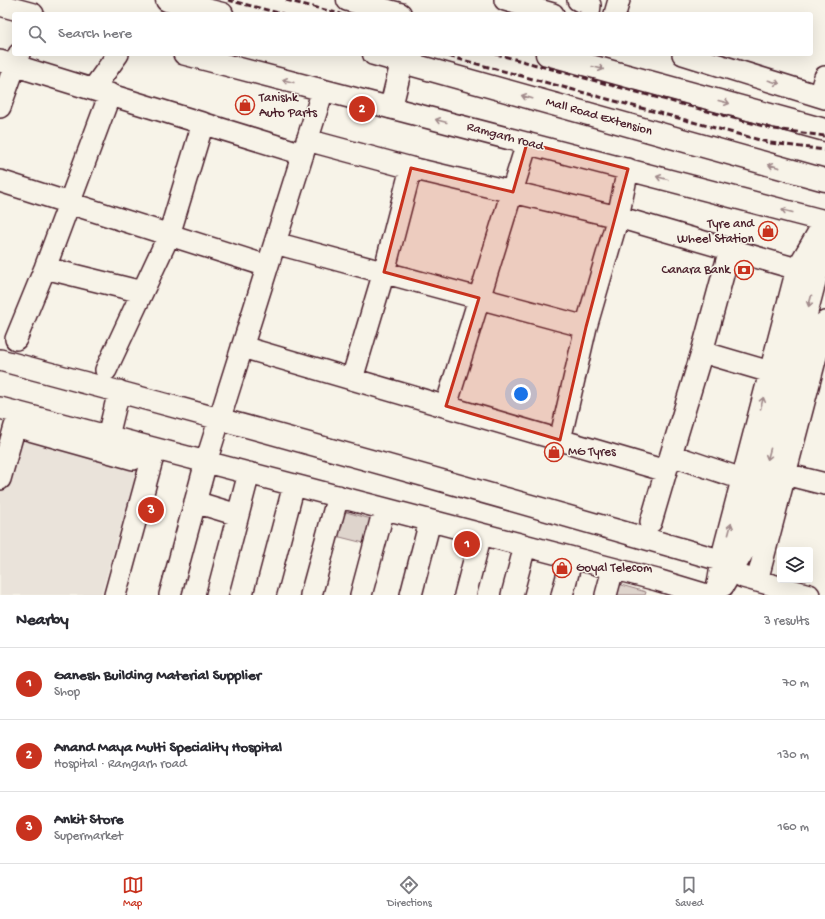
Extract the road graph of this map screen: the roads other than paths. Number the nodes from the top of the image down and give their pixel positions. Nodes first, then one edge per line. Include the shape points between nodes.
1 (167, 0) edge
2 (348, 0) edge
3 (578, 0) edge
4 (508, 4) edge
5 (0, 5) edge
6 (547, 8) edge
7 (25, 12) edge
8 (214, 12) edge
9 (393, 12) edge
10 (589, 12) edge
11 (117, 56) edge
12 (192, 56) edge
13 (381, 56) edge
14 (554, 56) edge
15 (691, 56) edge
16 (12, 60) edge
17 (402, 62) junction
18 (323, 90) junction
19 (823, 91) edge
20 (102, 92) junction
21 (0, 107) edge
22 (391, 107) junction
23 (203, 123) junction
24 (825, 130) edge
25 (527, 143) junction
26 (305, 147) junction
27 (411, 168) junction
28 (628, 169) junction
29 (825, 180) edge
30 (0, 181) edge
31 (513, 192) junction
32 (69, 203) junction
33 (618, 217) junction
34 (825, 222) edge
35 (168, 235) junction
36 (274, 243) junction
37 (730, 249) junction
38 (267, 266) junction
39 (45, 268) junction
40 (797, 269) junction
41 (384, 272) junction
42 (142, 292) junction
43 (479, 298) junction
44 (825, 322) edge
45 (586, 327) junction
46 (16, 339) dead end
47 (242, 347) junction
48 (702, 352) junction
49 (0, 360) edge
50 (106, 370) dead end
51 (770, 372) junction
52 (352, 379) junction
53 (120, 391) junction
54 (446, 406) junction
55 (0, 408) edge
56 (220, 418) junction
57 (97, 438) junction
58 (560, 440) junction
59 (5, 441) edge
60 (155, 448) junction
61 (133, 459) dead end
62 (206, 462) junction
63 (668, 463) junction
64 (249, 473) junction
65 (785, 474) junction
66 (0, 479) edge
67 (752, 482) junction
68 (825, 484) edge
69 (294, 485) junction
70 (338, 496) junction
71 (195, 502) junction
72 (384, 509) junction
73 (238, 515) junction
74 (430, 521) junction
75 (651, 522) dead end
76 (481, 534) junction
77 (525, 546) junction
78 (572, 558) junction
79 (725, 568) junction
80 (613, 569) junction
81 (757, 581) junction
82 (655, 588) edge
83 (114, 595) edge
84 (170, 595) edge
85 (217, 595) edge
86 (265, 595) edge
87 (311, 595) edge
88 (361, 595) edge
89 (411, 595) edge
90 (465, 595) edge
91 (512, 595) edge
92 (562, 595) edge
93 (606, 595) edge
94 (707, 595) edge
95 (717, 595) edge
96 (808, 595) edge

1 - 8 main road
2 - 9 main road
3 - 10 street via 589,3
4 - 6 street
5 - 7 street
11 - 20 street
18 -> 12 street, Ramgarh road
13 - 17 main road, Mall Road Extension
14 -> 24 main road
15 -> 19 street
16 - 20 street
16 - 21 street
17 - 22 main road
29 -> 17 main road, Mall Road Extension
18 - 22 street, Ramgarh road
18 - 26 street
20 - 23 street
20 - 32 street
25 -> 22 street, Ramgarh road
23 - 26 street
23 - 35 street
25 - 28 street, Ramgarh road
25 - 31 street
26 - 27 street
26 - 36 street
27 - 31 street
27 - 41 street
28 - 33 street
34 -> 28 street, Ramgarh road
30 - 32 street
31 - 33 street
31 - 43 street
32 - 35 street
32 - 39 street
33 - 37 street
33 - 45 street
34 - 40 street
34 -> 67 street via 817,274
35 - 38 street
35 - 42 street
36 - 38 street
36 - 41 street
37 - 40 street
37 - 48 street
38 - 47 street
39 - 42 street
39 - 46 street
40 - 51 street
41 - 43 street
41 - 52 street
42 - 50 street
43 - 45 street
43 - 54 street
44 - 65 street
45 - 58 street
47 - 52 street
47 - 56 street
48 - 51 street
48 - 63 street
49 - 53 street
67 -> 51 street
52 - 54 street
53 - 56 street
53 - 57 street
54 - 58 street
55 - 57 street
56 - 62 street
56 - 79 street via 604,526
57 - 59 street via 15,426
57 - 60 street
57 - 61 street
58 - 63 street
59 - 66 street
60 - 62 street
60 - 83 street
62 - 64 street
62 - 71 street
63 - 67 street
63 - 75 street
64 - 69 street
64 - 73 street
65 - 68 street
65 - 81 street
67 - 79 street via 724,550
69 - 70 street
69 - 86 street
70 - 72 street
70 - 87 street
71 - 73 street
71 - 84 street
72 - 74 street
72 - 88 street
73 - 85 street
74 - 76 street
74 - 89 street
76 - 77 street
76 - 90 street
77 - 78 street
77 - 91 street
78 - 80 street
78 - 92 street
79 - 81 street
79 - 95 street
80 - 82 street
80 - 93 street
81 - 96 street
82 - 94 street

